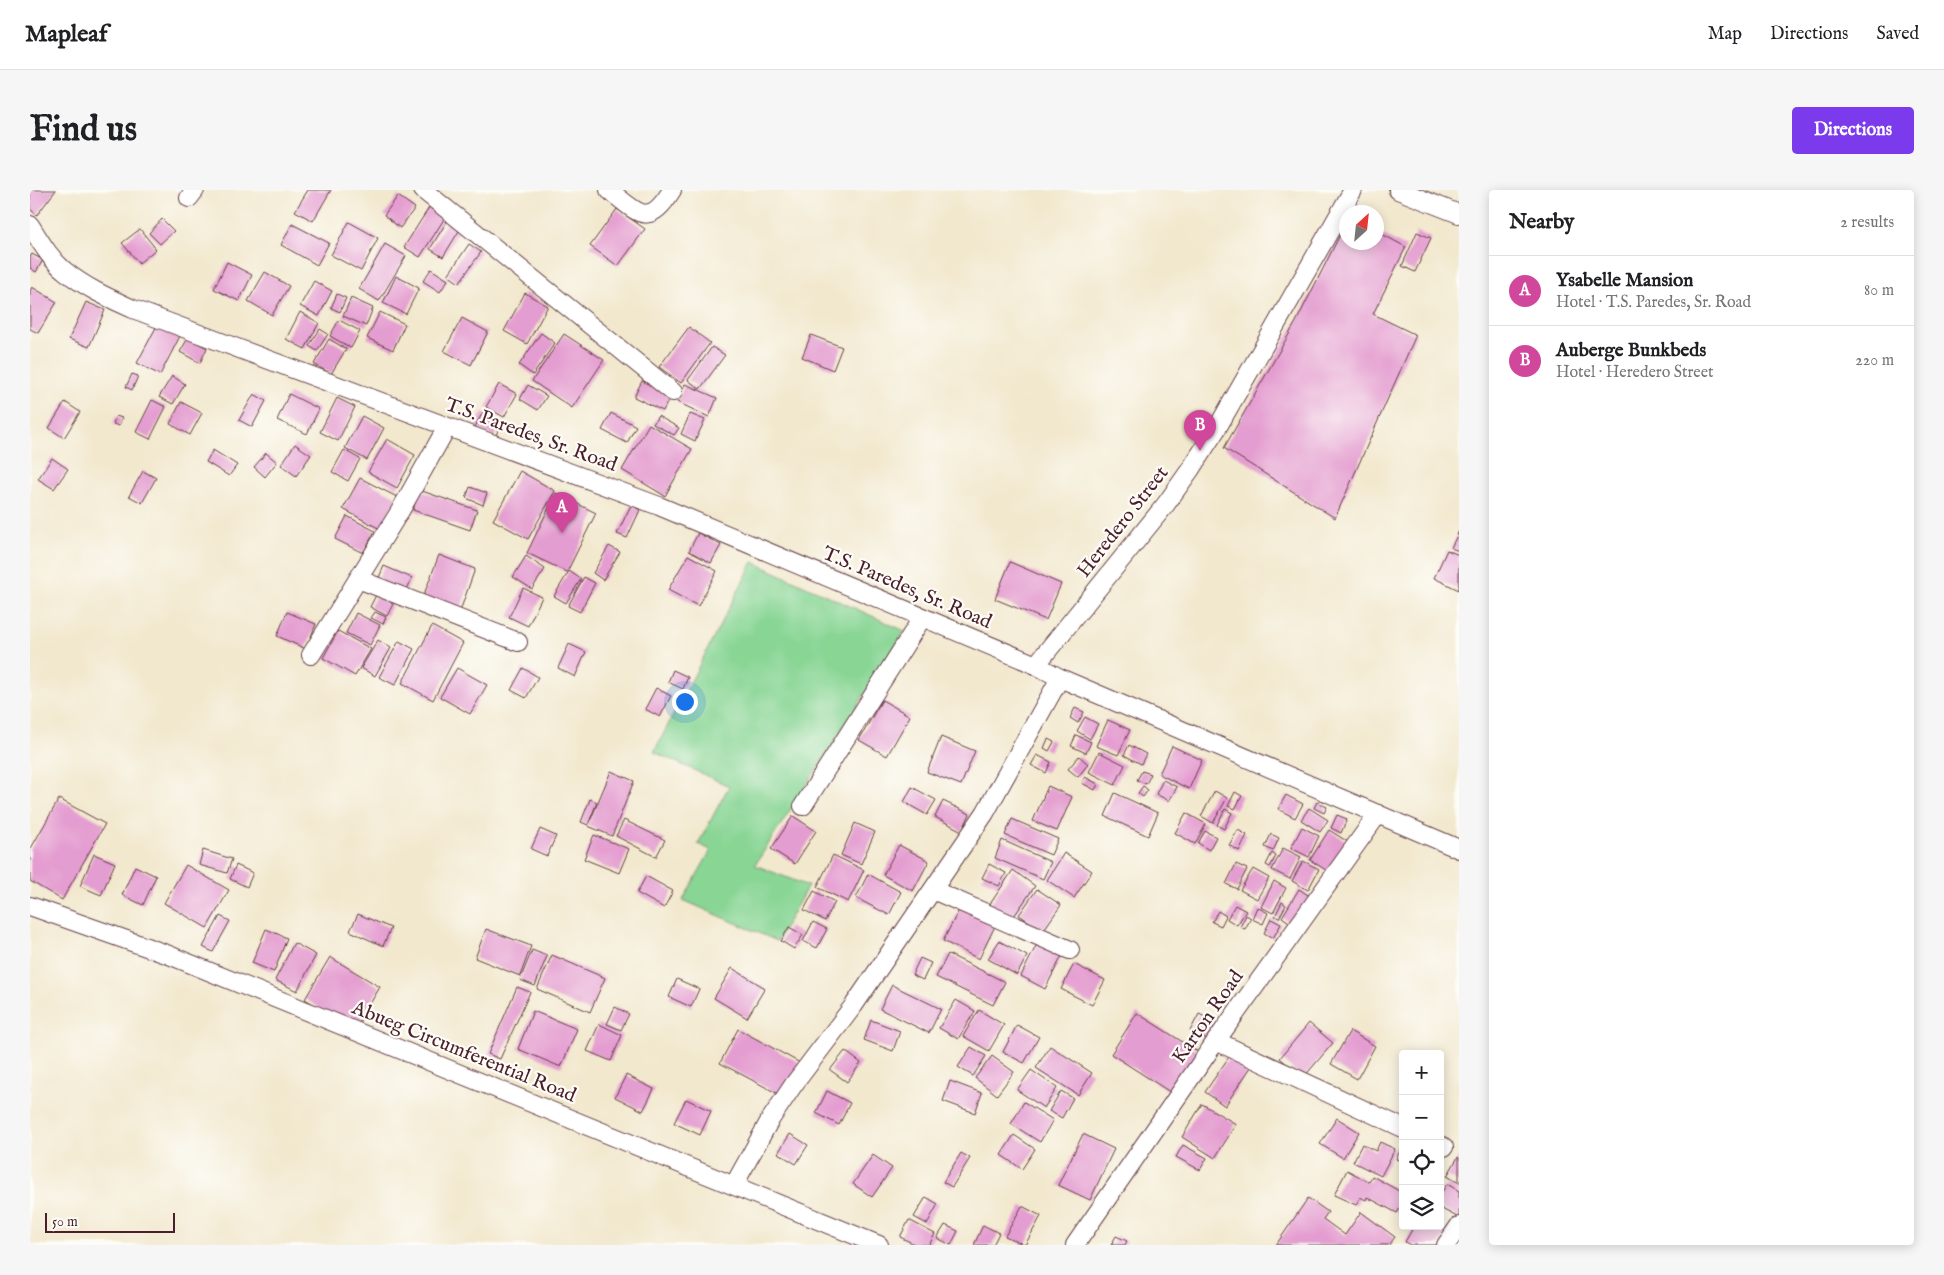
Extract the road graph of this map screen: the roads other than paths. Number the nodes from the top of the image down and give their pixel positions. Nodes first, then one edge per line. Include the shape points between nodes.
1 (423, 190) edge
2 (609, 190) edge
3 (672, 190) edge
4 (1353, 190) edge
5 (1398, 190) edge
6 (1459, 214) edge
7 (30, 225) edge
8 (673, 392) dead end
9 (447, 426) junction
10 (358, 579) junction
11 (922, 618) junction
12 (518, 642) dead end
13 (311, 655) dead end
14 (1036, 665) junction
15 (1060, 678) junction
16 (803, 806) dead end
17 (1378, 814) junction
18 (1459, 849) edge
19 (933, 890) junction
20 (30, 906) edge
21 (1070, 950) dead end
22 (1216, 1041) junction
23 (1399, 1126) edge
24 (734, 1185) junction
25 (1459, 1226) edge
26 (878, 1245) edge
27 (1075, 1245) edge
28 (1446, 1245) edge

1 - 8 street
2 - 3 street via 633,208 650,214 657,211
4 - 14 street, Heredero Street via 1190,470
5 - 6 street
7 - 9 street, T.S. Paredes, Sr. Road via 64,270 93,291 133,309
9 - 10 street
9 - 11 street, T.S. Paredes, Sr. Road via 659,506
10 - 12 street
10 - 13 street
11 - 14 street, T.S. Paredes, Sr. Road
11 - 16 street
14 - 15 street, T.S. Paredes, Sr. Road
15 - 17 street, T.S. Paredes, Sr. Road
15 - 19 street via 985,814
17 - 18 street, T.S. Paredes, Sr. Road
17 - 22 street, Karton Road
19 - 21 street
19 - 24 street via 854,1005 794,1084
20 - 24 street, Abueg Circumferential Road via 169,955
22 - 23 street
22 - 27 street, Karton Road
24 - 26 street, Abueg Circumferential Road
25 - 28 street

